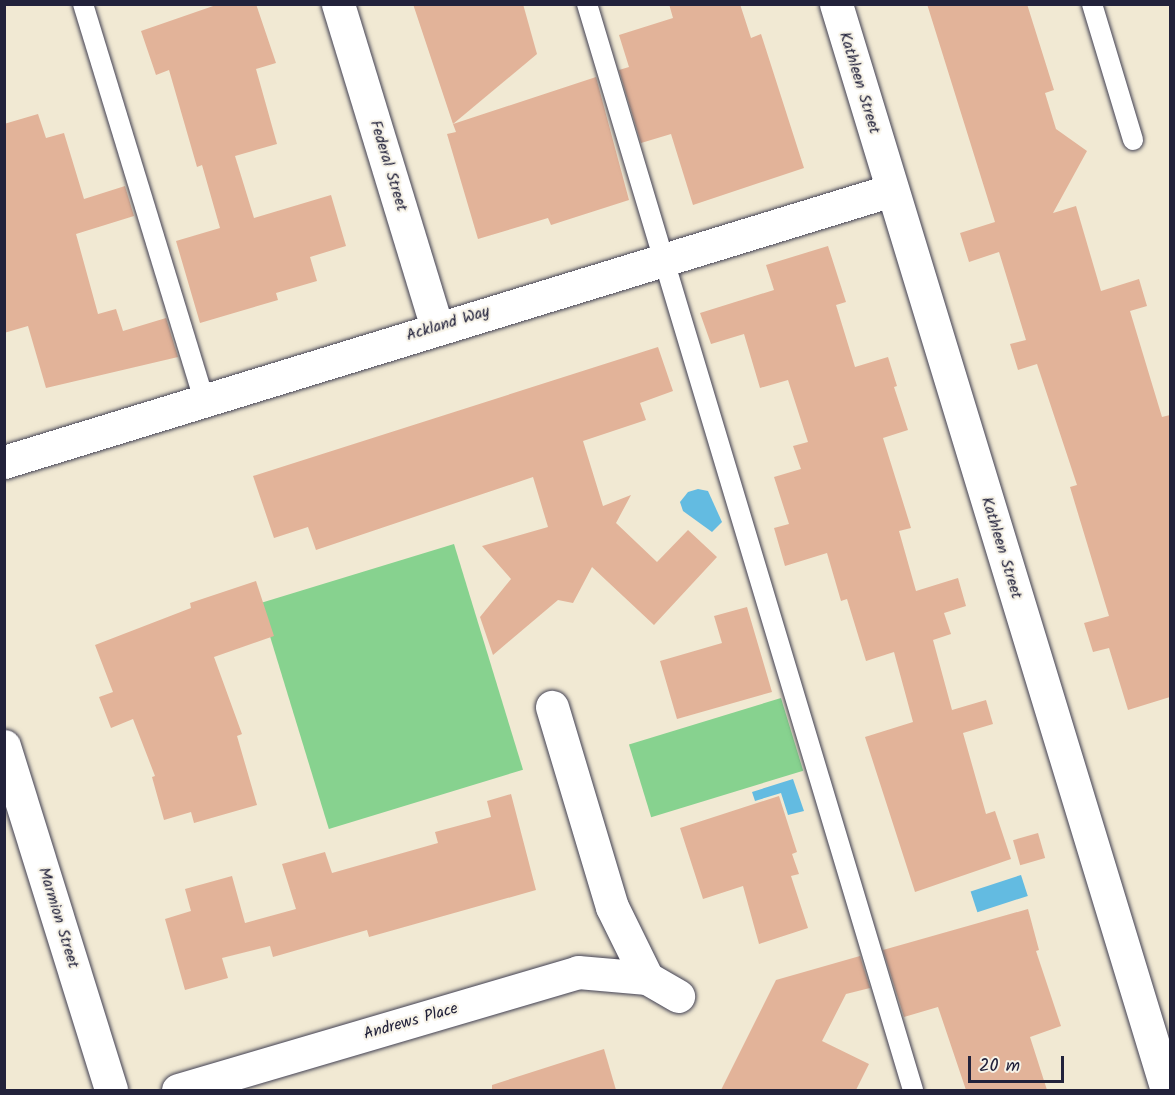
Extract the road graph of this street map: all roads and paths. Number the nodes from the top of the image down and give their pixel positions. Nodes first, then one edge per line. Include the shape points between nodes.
1 (83, 4) edge
2 (338, 4) edge
3 (587, 4) edge
4 (836, 4) edge
5 (1092, 4) edge
6 (1133, 140) dead end
7 (892, 190) junction
8 (665, 259) junction
9 (437, 327) junction
10 (204, 400) junction
11 (4, 462) edge
12 (552, 706) dead end
13 (4, 746) edge
14 (647, 978) junction
15 (678, 996) dead end
16 (111, 1090) edge
17 (178, 1090) edge
18 (913, 1090) edge
19 (1167, 1090) edge

1 - 10 lane
2 - 9 street, Federal Street
3 - 8 lane
4 - 7 street, Kathleen Street
5 - 6 lane
7 - 8 street, Ackland Way
7 - 19 street, Kathleen Street
8 - 9 street, Ackland Way
8 - 18 lane
9 - 10 street, Ackland Way
10 - 11 street, Ackland Way
12 - 14 street via 612,907
13 - 16 street, Marmion Street
14 - 15 street, Andrews Place
14 - 17 street, Andrews Place via 578,972

